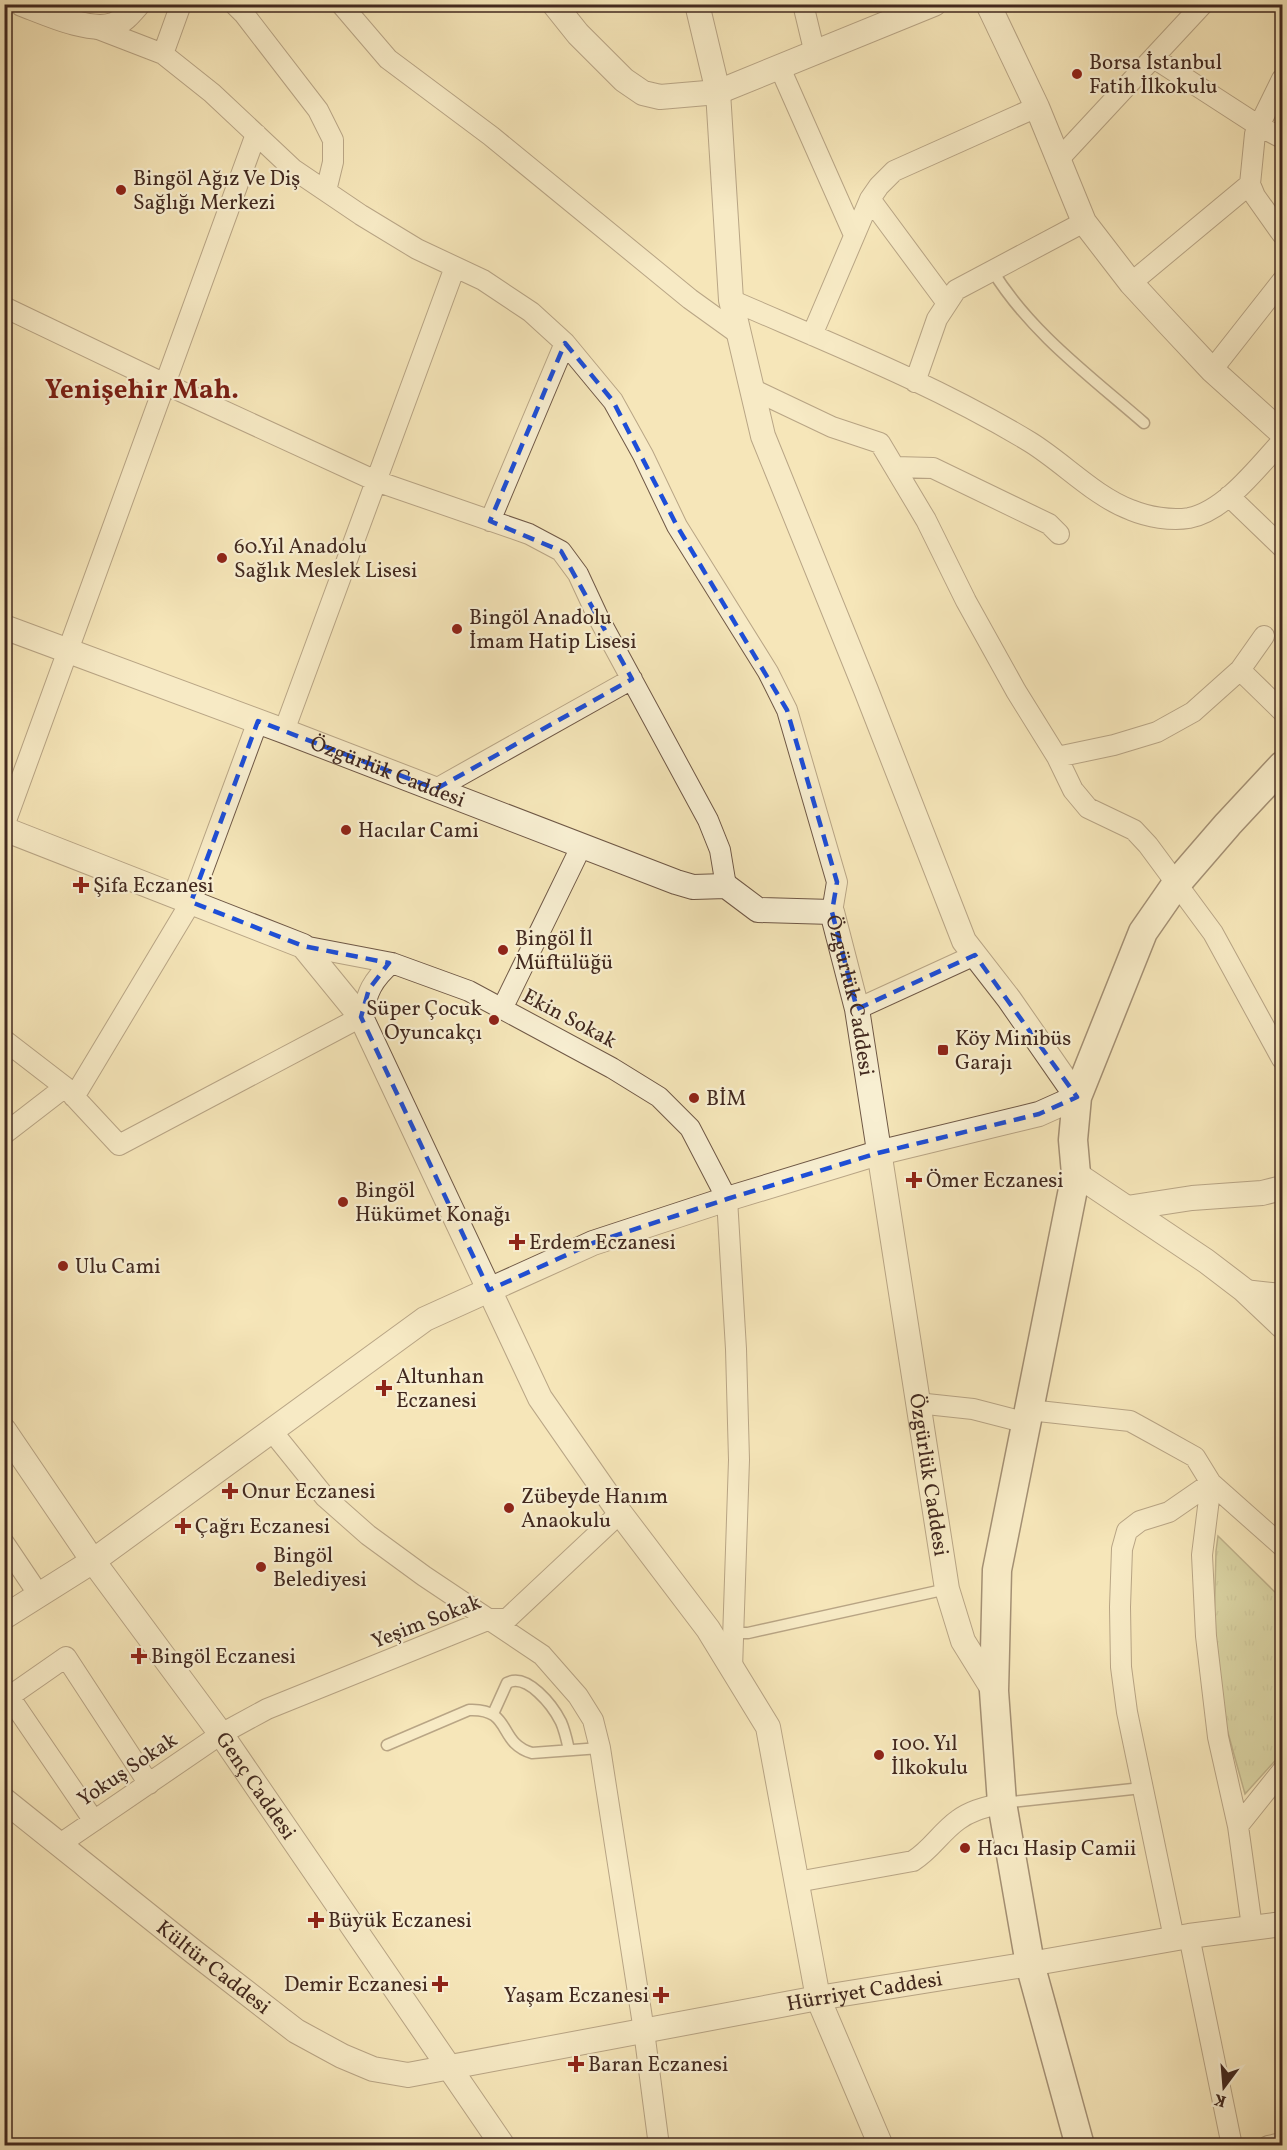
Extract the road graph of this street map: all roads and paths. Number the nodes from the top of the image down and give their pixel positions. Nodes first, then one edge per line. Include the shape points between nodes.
1 (22, 4) edge
2 (138, 4) edge
3 (181, 4) edge
4 (234, 4) edge
5 (341, 4) edge
6 (554, 4) edge
7 (697, 4) edge
8 (803, 4) edge
9 (934, 4) edge
10 (988, 4) edge
11 (1203, 4) edge
12 (67, 12) edge
13 (93, 27) junction
14 (163, 54) junction
15 (815, 54) junction
16 (1154, 58) junction
17 (780, 68) junction
18 (1282, 79) edge
19 (718, 92) junction
20 (1036, 107) junction
21 (1259, 126) junction
22 (256, 134) junction
23 (1282, 138) edge
24 (1058, 160) junction
25 (1250, 184) junction
26 (326, 191) junction
27 (870, 199) junction
28 (1084, 222) junction
29 (1282, 234) edge
30 (854, 235) junction
31 (455, 267) junction
32 (992, 270) junction
33 (1282, 281) edge
34 (1131, 283) junction
35 (731, 300) junction
36 (947, 303) junction
37 (4, 307) edge
38 (740, 335) junction
39 (812, 335) junction
40 (565, 343) junction
41 (1212, 370) junction
42 (915, 382) junction
43 (165, 384) junction
44 (752, 389) junction
45 (1144, 423) dead end
46 (1282, 433) edge
47 (1282, 441) edge
48 (895, 467) junction
49 (376, 481) junction
50 (1229, 496) junction
51 (490, 521) junction
52 (1059, 534) dead end
53 (1282, 547) edge
54 (4, 627) edge
55 (1264, 636) dead end
56 (68, 651) junction
57 (1240, 670) junction
58 (632, 679) junction
59 (1282, 711) edge
60 (258, 721) junction
61 (284, 731) junction
62 (1057, 757) junction
63 (1279, 774) edge
64 (436, 789) junction
65 (4, 827) edge
66 (582, 845) junction
67 (1177, 884) junction
68 (726, 886) junction
69 (191, 902) junction
70 (832, 912) junction
71 (303, 946) junction
72 (975, 955) junction
73 (392, 963) junction
74 (502, 1009) junction
75 (857, 1009) junction
76 (361, 1017) junction
77 (4, 1040) edge
78 (1282, 1059) edge
79 (70, 1092) junction
80 (1077, 1098) junction
81 (4, 1134) edge
82 (878, 1154) junction
83 (1076, 1174) junction
84 (1282, 1188) edge
85 (727, 1199) junction
86 (1127, 1208) junction
87 (489, 1290) junction
88 (1244, 1290) junction
89 (1282, 1294) edge
90 (1282, 1326) edge
91 (917, 1403) junction
92 (1028, 1416) junction
93 (4, 1430) edge
94 (271, 1430) junction
95 (1211, 1483) junction
96 (620, 1513) junction
97 (4, 1543) edge
98 (1282, 1546) edge
99 (93, 1561) junction
100 (947, 1589) junction
101 (39, 1595) junction
102 (4, 1617) edge
103 (490, 1619) junction
104 (733, 1633) junction
105 (732, 1670) junction
106 (994, 1691) junction
107 (7, 1693) edge
108 (493, 1714) junction
109 (221, 1734) junction
110 (387, 1745) dead end
111 (600, 1748) junction
112 (569, 1750) junction
113 (1282, 1771) edge
114 (149, 1784) junction
115 (1142, 1788) junction
116 (4, 1800) edge
117 (1002, 1803) junction
118 (94, 1821) junction
119 (1238, 1826) junction
120 (60, 1844) junction
121 (796, 1882) junction
122 (1252, 1927) junction
123 (1282, 1928) edge
124 (1181, 1937) junction
125 (1030, 1964) junction
126 (818, 1998) junction
127 (644, 2031) junction
128 (449, 2067) junction
129 (1282, 2142) edge
130 (503, 2145) edge
131 (659, 2145) edge
132 (880, 2145) edge
133 (1080, 2145) edge
134 (1232, 2145) edge
135 (1268, 2145) edge

1 - 12 street
2 - 13 street via 114,25
3 - 14 street
4 - 26 street via 318,110 333,140
5 - 38 street via 388,59
6 - 19 street via 578,34 624,80 643,93 660,98
7 - 19 street
8 - 15 street
9 - 15 street
10 - 20 street
11 - 16 street
12 - 13 street
13 - 14 street
14 - 22 street
15 - 17 street
16 - 21 street
16 - 24 street
17 - 19 street
17 - 30 street
18 - 21 street
19 - 35 street
20 - 24 street
20 - 27 street via 894,171
21 - 23 street
21 - 25 street via 1254,134
22 - 26 street via 293,169
22 - 43 street
24 - 28 street
25 - 29 street
25 - 34 street
26 - 31 street via 417,249
27 - 30 street
27 - 36 street
28 - 32 street
28 - 34 street
30 - 39 street
31 - 40 street via 483,280 531,312
31 - 49 street
32 - 36 street via 956,290
32 - 45 lane via 1035,327
33 - 41 street
34 - 41 street
35 - 38 street
35 - 39 street
36 - 42 street via 937,319
37 - 43 street
38 - 44 street
39 - 42 street
40 - 51 street
40 - 70 street via 613,401 677,526 768,672 787,710 837,882
41 - 46 street
42 - 50 street via 1030,443 1130,510 1155,518 1189,518 1209,511
43 - 49 street
43 - 56 street
44 - 48 street via 832,427 880,443
44 - 72 street via 763,436 964,941
47 - 50 street
48 - 52 street via 933,468 1048,524
48 - 62 street via 966,602
49 - 51 street
49 - 61 street
50 - 53 street
51 - 58 street via 529,534 561,551 578,574
54 - 56 street, Özgürlük Caddesi
55 - 57 street
56 - 60 street, Özgürlük Caddesi
56 - 65 street
57 - 59 street
57 - 62 street via 1193,712 1157,732
58 - 64 street
58 - 68 street via 708,820 720,850
60 - 61 street, Özgürlük Caddesi
60 - 69 street
61 - 64 street, Özgürlük Caddesi
62 - 67 street via 1073,790 1088,808 1134,830
63 - 67 main road
64 - 66 street, Özgürlük Caddesi
65 - 69 street
66 - 68 street, Özgürlük Caddesi via 693,887
66 - 74 street
67 - 78 street via 1213,933
67 - 80 main road via 1143,932
68 - 70 street, Özgürlük Caddesi via 759,909
69 - 71 street
69 - 79 street
70 - 75 street, Özgürlük Caddesi
71 - 73 street, Ekin Sokak
71 - 76 street
72 - 75 street
72 - 80 street
73 - 74 street, Ekin Sokak
73 - 76 street via 369,989
74 - 85 street, Ekin Sokak via 659,1097 690,1128
75 - 82 street, Özgürlük Caddesi
76 - 79 street via 119,1144
76 - 87 street
77 - 79 street
79 - 81 street
80 - 82 street via 1039,1114
80 - 83 main road via 1073,1140
82 - 85 street
82 - 91 street, Özgürlük Caddesi
83 - 86 street
83 - 92 main road
84 - 86 street
85 - 87 street via 593,1243
85 - 104 street via 738,1449
86 - 88 street
87 - 94 street via 425,1319
87 - 96 street via 540,1398
88 - 89 street
88 - 90 street
91 - 92 street
91 - 100 street, Özgürlük Caddesi
92 - 95 street via 1130,1421 1195,1457
92 - 106 main road via 997,1570
93 - 99 street, Genç Caddesi
94 - 99 street
94 - 103 street via 325,1497 368,1535
95 - 98 street
95 - 115 street via 1169,1512 1140,1521 1127,1531 1122,1549 1121,1667
95 - 119 street via 1202,1555 1206,1636 1218,1737
96 - 103 street, Yeşim Sokak via 507,1619
96 - 105 street via 708,1629
97 - 101 street
99 - 101 street
99 - 109 street, Genç Caddesi
100 - 104 lane via 748,1633
100 - 106 street, Özgürlük Caddesi via 963,1641
101 - 102 street
103 - 109 street, Yeşim Sokak via 267,1709
103 - 111 street via 543,1656 579,1696 593,1720
104 - 105 street
105 - 121 street via 768,1727
106 - 117 main road
107 - 114 street via 66,1657
107 - 118 street
108 - 110 lane via 469,1710
108 - 112 lane via 505,1725 514,1744 525,1751
108 - 112 lane via 507,1683 521,1681 554,1709
109 - 114 street, Yokuş Sokak
109 - 128 street, Genç Caddesi
111 - 112 lane
111 - 127 street
113 - 119 street
114 - 118 street, Yokuş Sokak
115 - 117 lane
115 - 124 street
116 - 120 street, Kültür Caddesi
117 - 121 street via 958,1820 913,1861
117 - 125 main road
118 - 120 street, Yokuş Sokak
119 - 122 street
120 - 128 street, Kültür Caddesi via 296,2031 374,2069 408,2075
121 - 126 street
122 - 123 street, Hürriyet Caddesi
122 - 124 street, Hürriyet Caddesi
124 - 125 street, Hürriyet Caddesi
124 - 134 street
125 - 126 street, Hürriyet Caddesi
125 - 133 main road
126 - 127 street, Hürriyet Caddesi
126 - 132 street
127 - 128 street, Hürriyet Caddesi
127 - 131 street
128 - 130 street, Genç Caddesi
129 - 135 street

